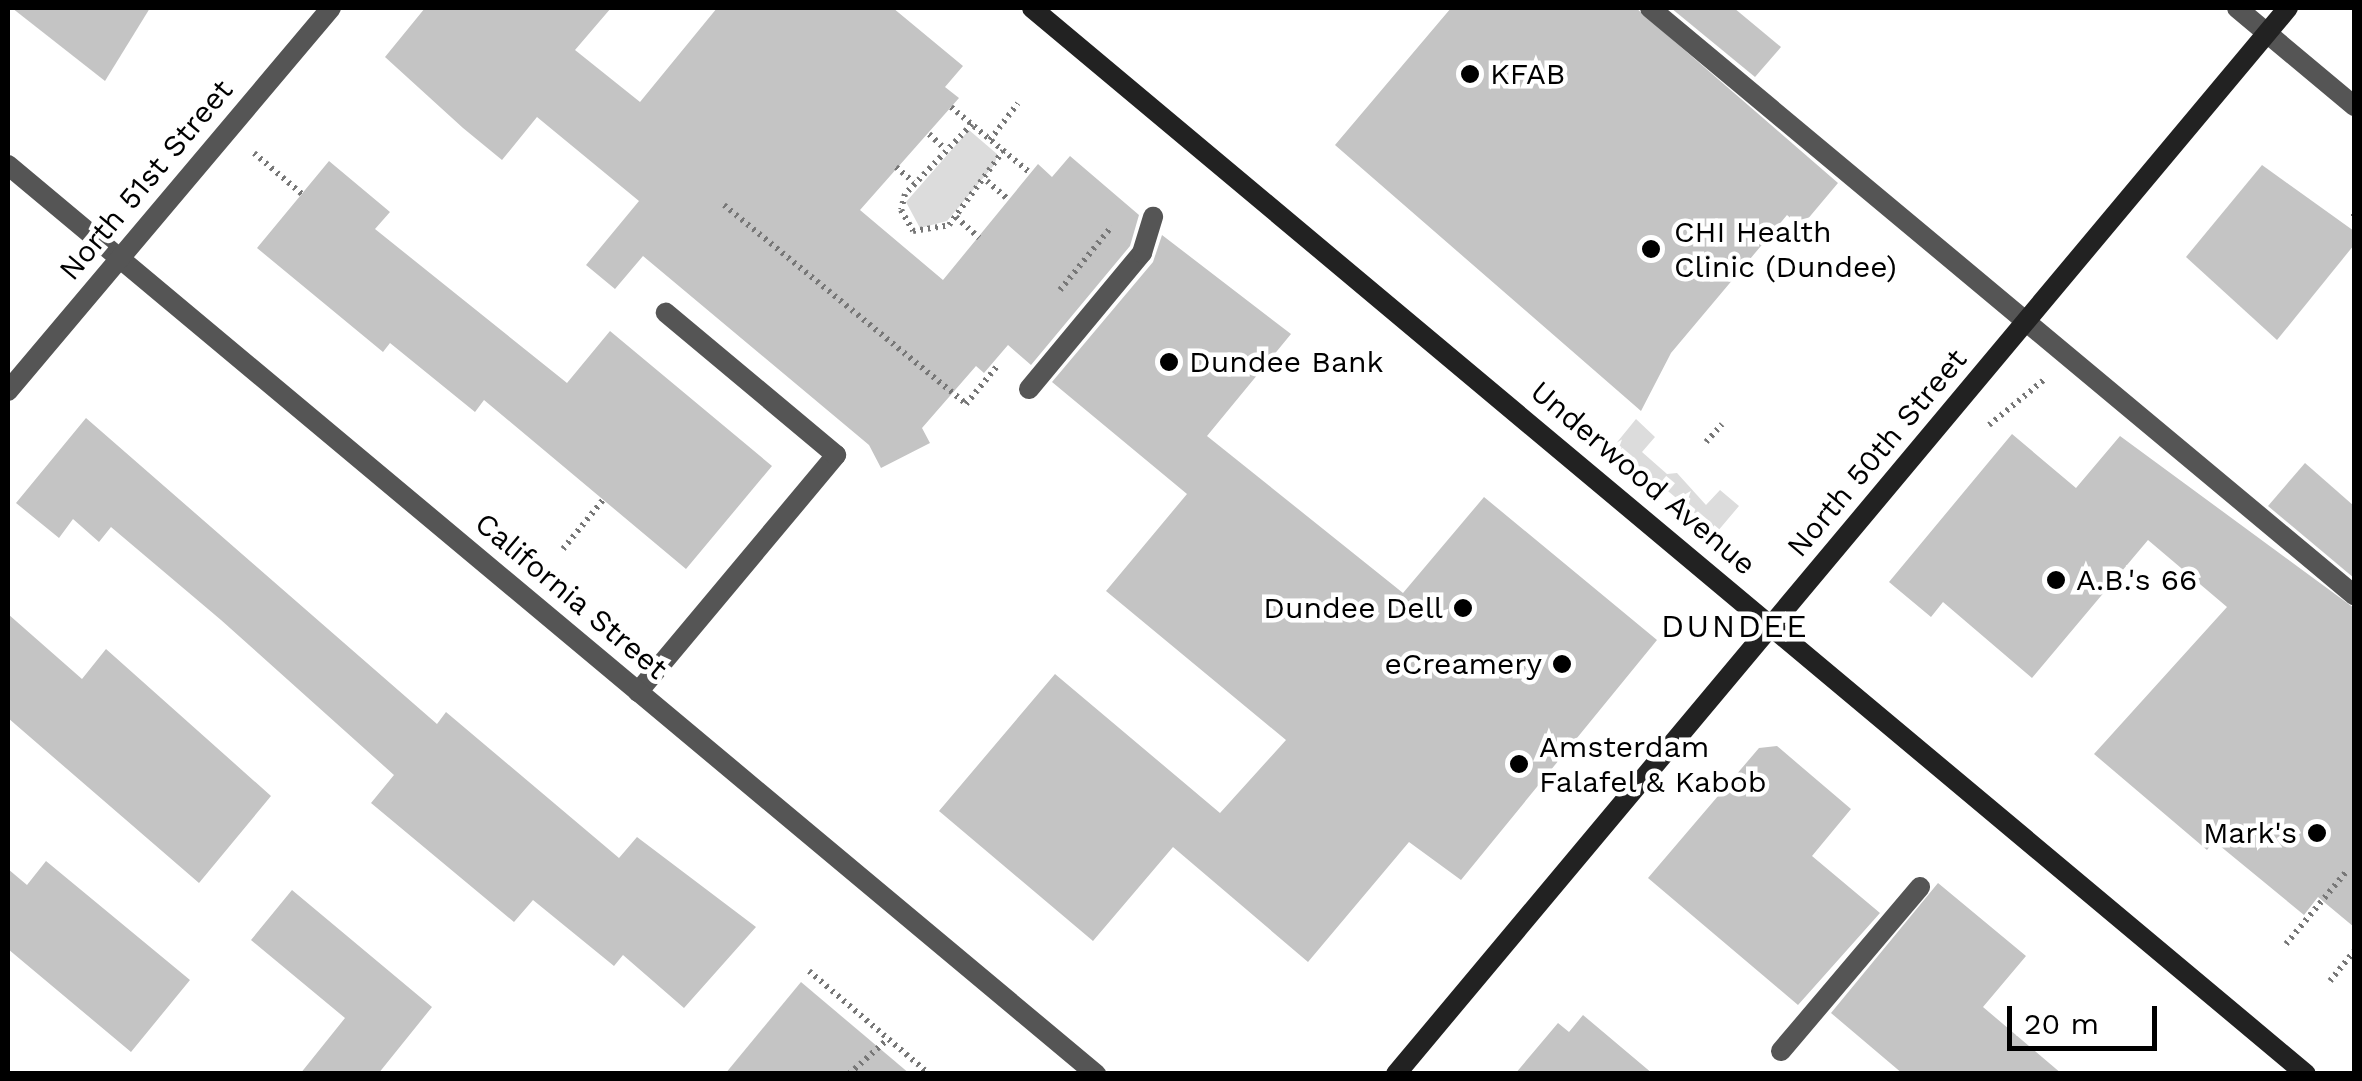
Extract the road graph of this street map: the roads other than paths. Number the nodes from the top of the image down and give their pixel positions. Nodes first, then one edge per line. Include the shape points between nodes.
1 (331, 8) edge
2 (1032, 8) edge
3 (1650, 8) edge
4 (2237, 8) edge
5 (2288, 8) edge
6 (2267, 32) junction
7 (2354, 106) edge
8 (8, 165) edge
9 (1153, 217) dead end
10 (118, 258) junction
11 (666, 313) dead end
12 (2028, 320) junction
13 (1029, 389) dead end
14 (8, 392) edge
15 (2354, 595) edge
16 (1771, 626) junction
17 (638, 692) junction
18 (1920, 887) dead end
19 (1781, 1051) dead end
20 (1096, 1074) edge
21 (1396, 1074) edge
22 (2306, 1074) edge

1 - 10 street, North 51st Street
2 - 16 main road, Underwood Avenue
3 - 12 street
4 - 6 street
5 - 6 main road, North 50th Street
6 - 7 street
6 - 12 main road, North 50th Street
8 - 10 street, California Street
9 - 13 street via 1142,253
10 - 14 street, North 51st Street
10 - 17 street, California Street
11 - 17 street via 836,456
12 - 15 street
12 - 16 main road, North 50th Street
16 - 21 main road, North 50th Street
16 - 22 main road, Underwood Avenue
17 - 20 street, California Street
18 - 19 street

